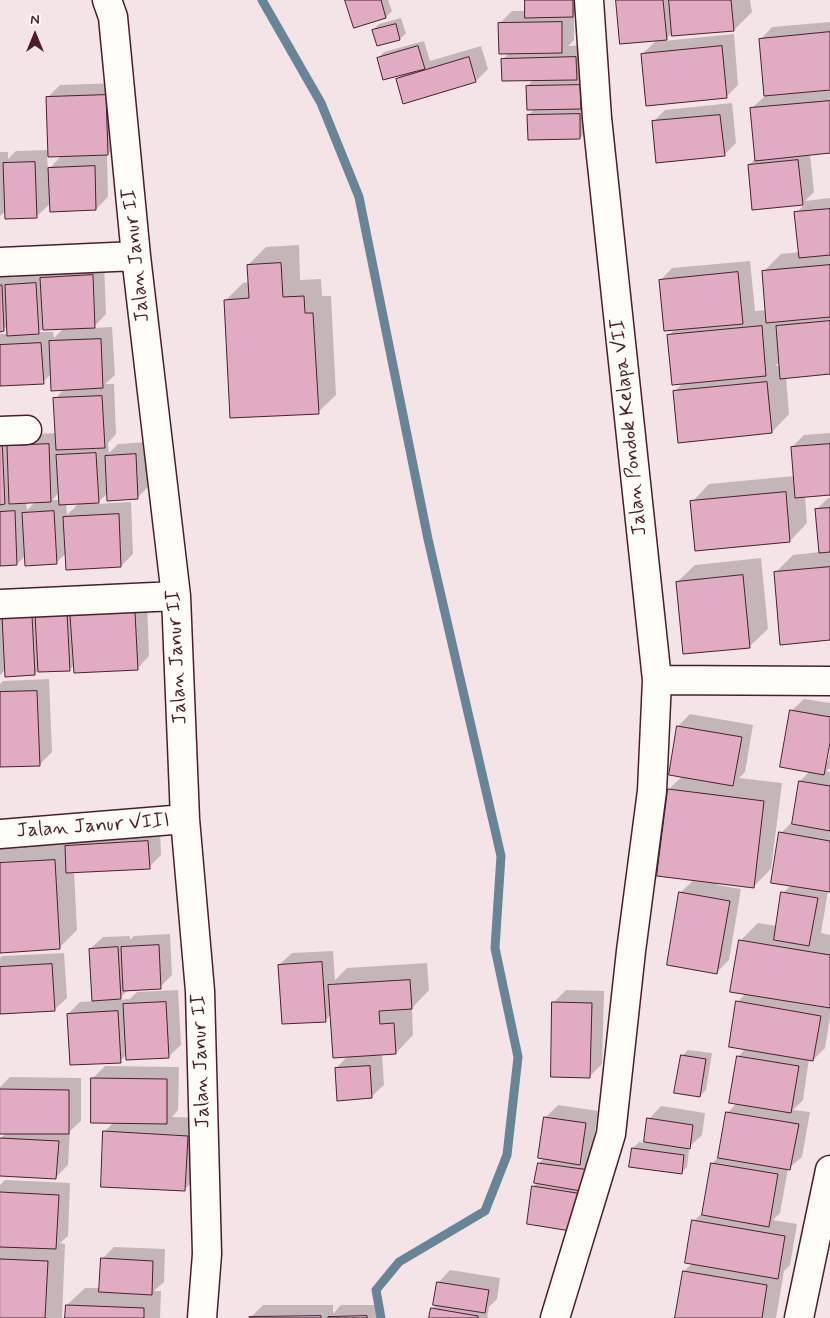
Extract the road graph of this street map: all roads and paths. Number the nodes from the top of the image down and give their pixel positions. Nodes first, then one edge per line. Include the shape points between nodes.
1 (107, 0) edge
2 (589, 0) edge
3 (136, 256) junction
4 (0, 262) edge
5 (27, 430) dead end
6 (0, 431) edge
7 (176, 596) junction
8 (0, 604) edge
9 (657, 680) junction
10 (830, 681) edge
11 (185, 820) junction
12 (0, 834) edge
13 (829, 1181) edge
14 (202, 1318) edge
15 (555, 1318) edge
16 (799, 1318) edge

1 - 3 street, Jalan Janur II via 113,17
2 - 9 street, Jalan Pondok Kelapa VII via 597,118
3 - 4 street
3 - 7 street, Jalan Janur II
5 - 6 street
7 - 8 street
7 - 11 street, Jalan Janur II
9 - 10 street
9 - 15 street, Jalan Pondok Kelapa VII via 652,791 611,1134
11 - 12 street, Jalan Janur VIII
11 - 14 street, Jalan Janur II via 200,1000 207,1254
13 - 16 street

